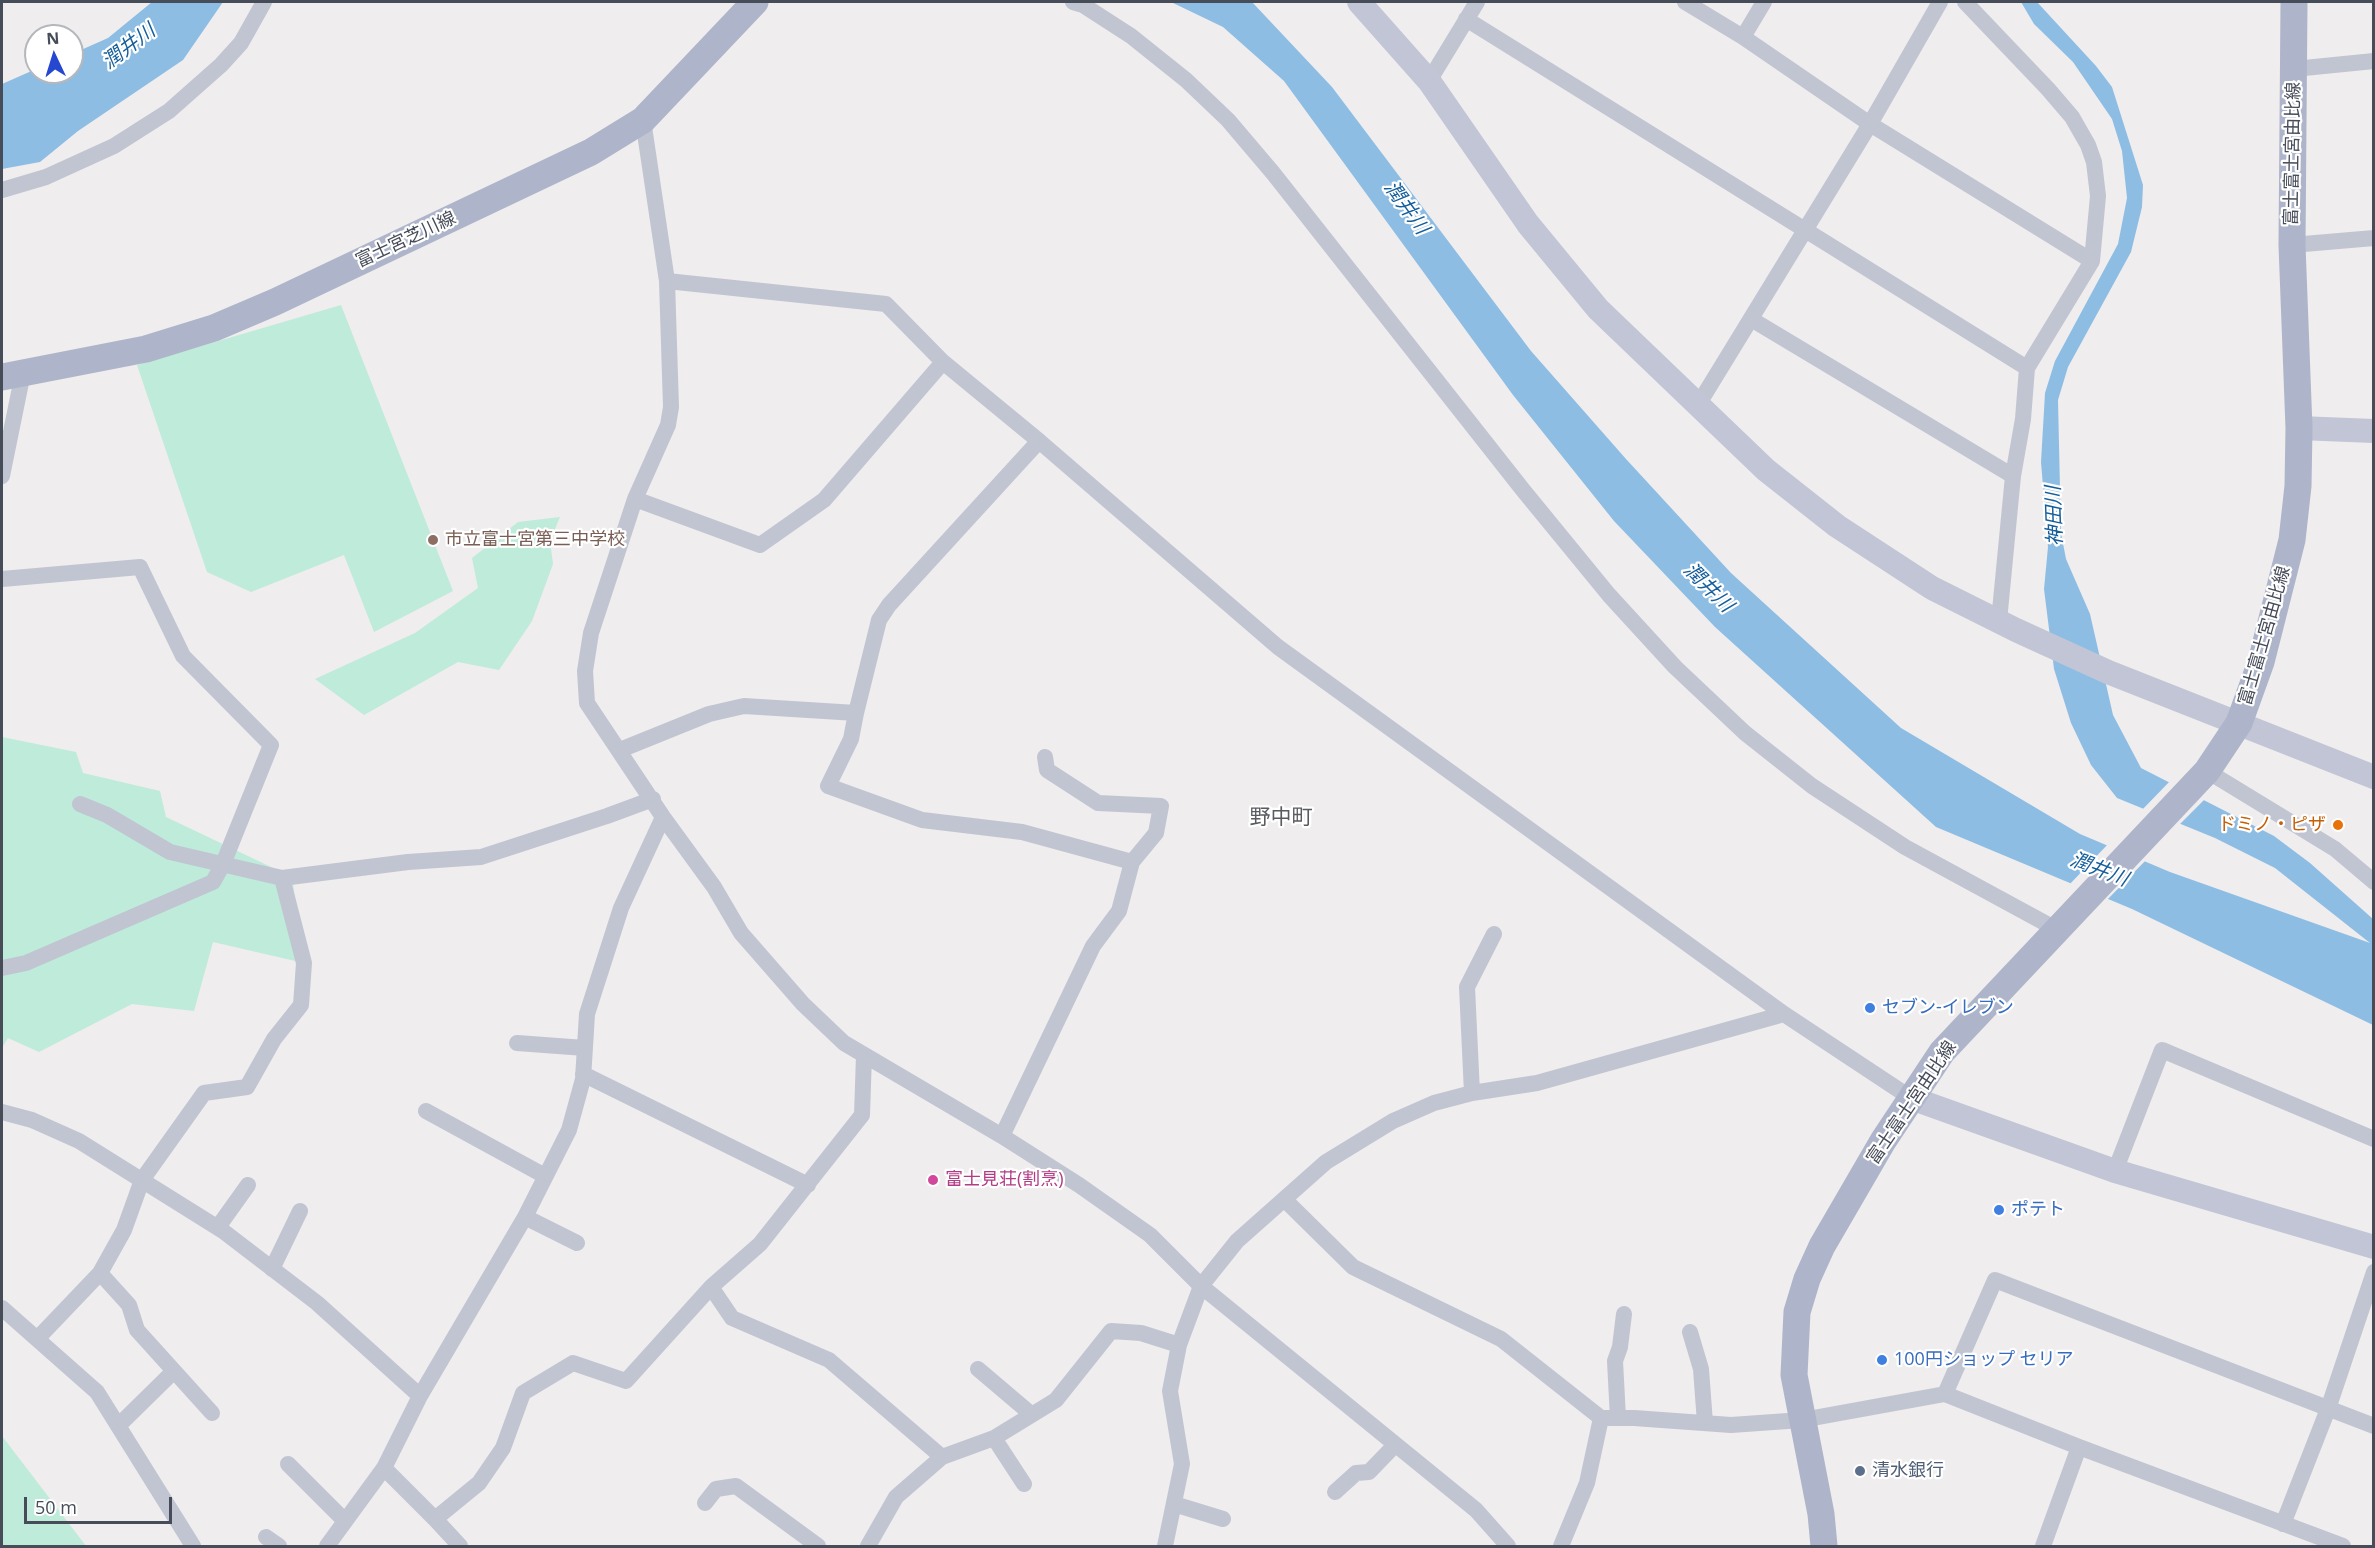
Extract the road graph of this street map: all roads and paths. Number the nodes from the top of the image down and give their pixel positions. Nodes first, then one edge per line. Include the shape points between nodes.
1 (264, 2) edge
2 (754, 2) edge
3 (1073, 2) edge
4 (1359, 2) edge
5 (1477, 2) edge
6 (1684, 2) edge
7 (1764, 2) edge
8 (1940, 2) edge
9 (1965, 2) edge
10 (2294, 2) edge
11 (1466, 19) junction
12 (1743, 37) junction
13 (2373, 61) edge
14 (2294, 69) junction
15 (1430, 81) junction
16 (643, 120) junction
17 (1870, 124) junction
18 (2, 189) edge
19 (1805, 230) junction
20 (2373, 238) edge
21 (2292, 244) junction
22 (2092, 261) junction
23 (667, 281) junction
24 (1751, 319) junction
25 (944, 362) junction
26 (2027, 368) junction
27 (12, 375) edge
28 (1698, 405) junction
29 (2299, 428) junction
30 (2373, 431) edge
31 (1039, 441) junction
32 (2, 476) edge
33 (2013, 476) junction
34 (635, 499) junction
35 (2, 579) edge
36 (2008, 626) junction
37 (856, 713) junction
38 (2239, 723) junction
39 (620, 750) junction
40 (1045, 757) dead end
41 (2207, 771) junction
42 (2373, 777) edge
43 (653, 798) junction
44 (80, 804) dead end
45 (663, 817) junction
46 (1132, 862) junction
47 (224, 864) junction
48 (282, 878) junction
49 (2373, 882) edge
50 (2056, 929) junction
51 (1494, 934) dead end
52 (2, 968) edge
53 (1784, 1014) junction
54 (517, 1043) dead end
55 (585, 1048) junction
56 (864, 1054) junction
57 (583, 1074) junction
58 (1472, 1093) junction
59 (1911, 1098) junction
60 (426, 1111) dead end
61 (2, 1112) edge
62 (1002, 1136) junction
63 (2373, 1139) edge
64 (2115, 1171) junction
65 (544, 1176) junction
66 (142, 1180) junction
67 (248, 1185) dead end
68 (808, 1185) junction
69 (1284, 1199) junction
70 (300, 1211) dead end
71 (525, 1217) junction
72 (218, 1227) junction
73 (577, 1243) dead end
74 (2373, 1247) edge
75 (272, 1269) junction
76 (2373, 1272) edge
77 (100, 1273) junction
78 (1201, 1286) junction
79 (711, 1287) junction
80 (2, 1308) edge
81 (1624, 1314) dead end
82 (1690, 1332) dead end
83 (37, 1339) junction
84 (1179, 1345) junction
85 (978, 1369) dead end
86 (174, 1371) junction
87 (1945, 1394) junction
88 (420, 1396) junction
89 (2328, 1409) junction
90 (212, 1413) dead end
91 (1031, 1414) junction
92 (1601, 1418) junction
93 (1618, 1418) junction
94 (1802, 1420) junction
95 (1705, 1423) junction
96 (118, 1426) junction
97 (2373, 1426) edge
98 (994, 1438) junction
99 (1395, 1445) junction
100 (2079, 1447) junction
101 (942, 1457) junction
102 (288, 1464) dead end
103 (384, 1468) junction
104 (1024, 1484) dead end
105 (1335, 1492) dead end
106 (705, 1503) dead end
107 (1174, 1504) junction
108 (435, 1519) junction
109 (1223, 1519) dead end
110 (345, 1521) junction
111 (2283, 1524) junction
112 (193, 1546) edge
113 (327, 1546) edge
114 (460, 1546) edge
115 (818, 1546) edge
116 (868, 1546) edge
117 (1165, 1546) edge
118 (1508, 1546) edge
119 (1561, 1546) edge
120 (1824, 1546) edge
121 (2043, 1546) edge
122 (2343, 1546) edge

1 - 18 street via 241,43 169,111 104,150 46,177
2 - 16 main road, 富士宮芝川線
3 - 50 street via 1131,36 1228,120 1523,490 1609,595 1675,667 1745,733 1812,786 1905,847
4 - 15 street
5 - 11 street
6 - 12 street
7 - 12 street
8 - 17 street
9 - 22 street via 2054,96 2088,145 2098,196
10 - 14 main road, 富士富士宮由比線
11 - 15 street
11 - 19 street
12 - 17 street
13 - 14 street
14 - 21 main road, 富士富士宮由比線
15 - 28 street via 1528,224 1598,309
16 - 23 street
16 - 27 main road, 富士宮芝川線 via 591,152 214,328 146,348
17 - 19 street
17 - 22 street
19 - 24 street
19 - 26 street
20 - 21 street
21 - 29 main road, 富士富士宮由比線
22 - 26 street
23 - 25 street via 886,304
23 - 34 street via 671,407 668,425
24 - 28 street
24 - 33 street
25 - 31 street
25 - 34 street via 824,500 760,545
26 - 33 street
27 - 32 street
28 - 36 street via 1766,470 1837,526 1932,588
29 - 30 street
29 - 38 main road, 富士富士宮由比線 via 2292,540 2261,662
31 - 37 street via 889,605 879,620
31 - 53 street via 1278,647
33 - 36 street
34 - 39 street via 591,633 585,671 587,703
35 - 47 street via 140,567 183,656 271,745
36 - 38 street via 2108,672
37 - 39 street via 744,706 709,714
37 - 46 street via 851,739 828,786 922,820 1022,832
38 - 41 main road, 富士富士宮由比線
38 - 42 street
39 - 43 street
40 - 46 street via 1047,770 1098,803 1161,807 1156,833
41 - 49 street via 2336,849
41 - 50 main road, 富士富士宮由比線
43 - 45 street
43 - 48 street via 481,857
44 - 47 street via 170,852
45 - 55 street via 621,908 587,1014
45 - 56 street via 714,887 741,933 803,1004 844,1043
46 - 62 street via 1119,911 1093,946
47 - 48 street
47 - 52 street via 213,882 26,963
48 - 66 street via 304,963 301,1005 274,1039 247,1087 204,1093
50 - 59 main road, 富士富士宮由比線 via 1942,1052
51 - 58 street via 1467,987
53 - 58 street via 1537,1083
53 - 59 street
54 - 55 street
55 - 57 street
56 - 62 street
56 - 68 street via 862,1115
57 - 65 street via 569,1130
57 - 68 street
58 - 69 street via 1434,1103 1392,1121 1326,1162
59 - 64 street
59 - 94 main road, 富士富士宮由比線 via 1822,1246 1807,1279 1797,1312 1794,1342 1794,1375
60 - 65 street
61 - 66 street via 32,1120 79,1141
62 - 78 street via 1150,1235
63 - 64 street via 2162,1050
64 - 74 street
65 - 71 street
66 - 72 street
66 - 77 street via 124,1230
67 - 72 street
68 - 79 street via 760,1244
69 - 78 street via 1238,1241
69 - 92 street via 1353,1267 1501,1339
70 - 75 street
71 - 73 street
71 - 88 street
72 - 75 street
75 - 88 street
76 - 89 street
77 - 83 street
77 - 86 street via 129,1305 136,1330
78 - 84 street
78 - 99 street
79 - 101 street via 732,1318 829,1360
79 - 108 street via 626,1381 573,1363 523,1393 503,1448 479,1483
80 - 83 street
81 - 93 street via 1615,1361
82 - 95 street via 1701,1369
83 - 96 street via 97,1392
84 - 91 street via 1141,1334 1111,1331 1056,1400
84 - 107 street via 1170,1391 1182,1464
85 - 91 street
86 - 90 street
86 - 96 street
87 - 89 street via 1995,1280
87 - 94 street
87 - 100 street
88 - 103 street
89 - 97 street
89 - 111 street
91 - 98 street
92 - 93 street
92 - 119 street via 1587,1483
93 - 95 street
94 - 95 street
94 - 120 main road, 富士富士宮由比線
96 - 112 street
98 - 101 street
98 - 104 street
99 - 105 street via 1369,1472 1356,1473
99 - 118 street via 1476,1510
100 - 111 street
100 - 121 street
101 - 116 street via 896,1497
102 - 110 street
103 - 108 street
103 - 110 street
106 - 115 street via 717,1489 736,1486
107 - 109 street
107 - 117 street
108 - 114 street
110 - 113 street
111 - 122 street

